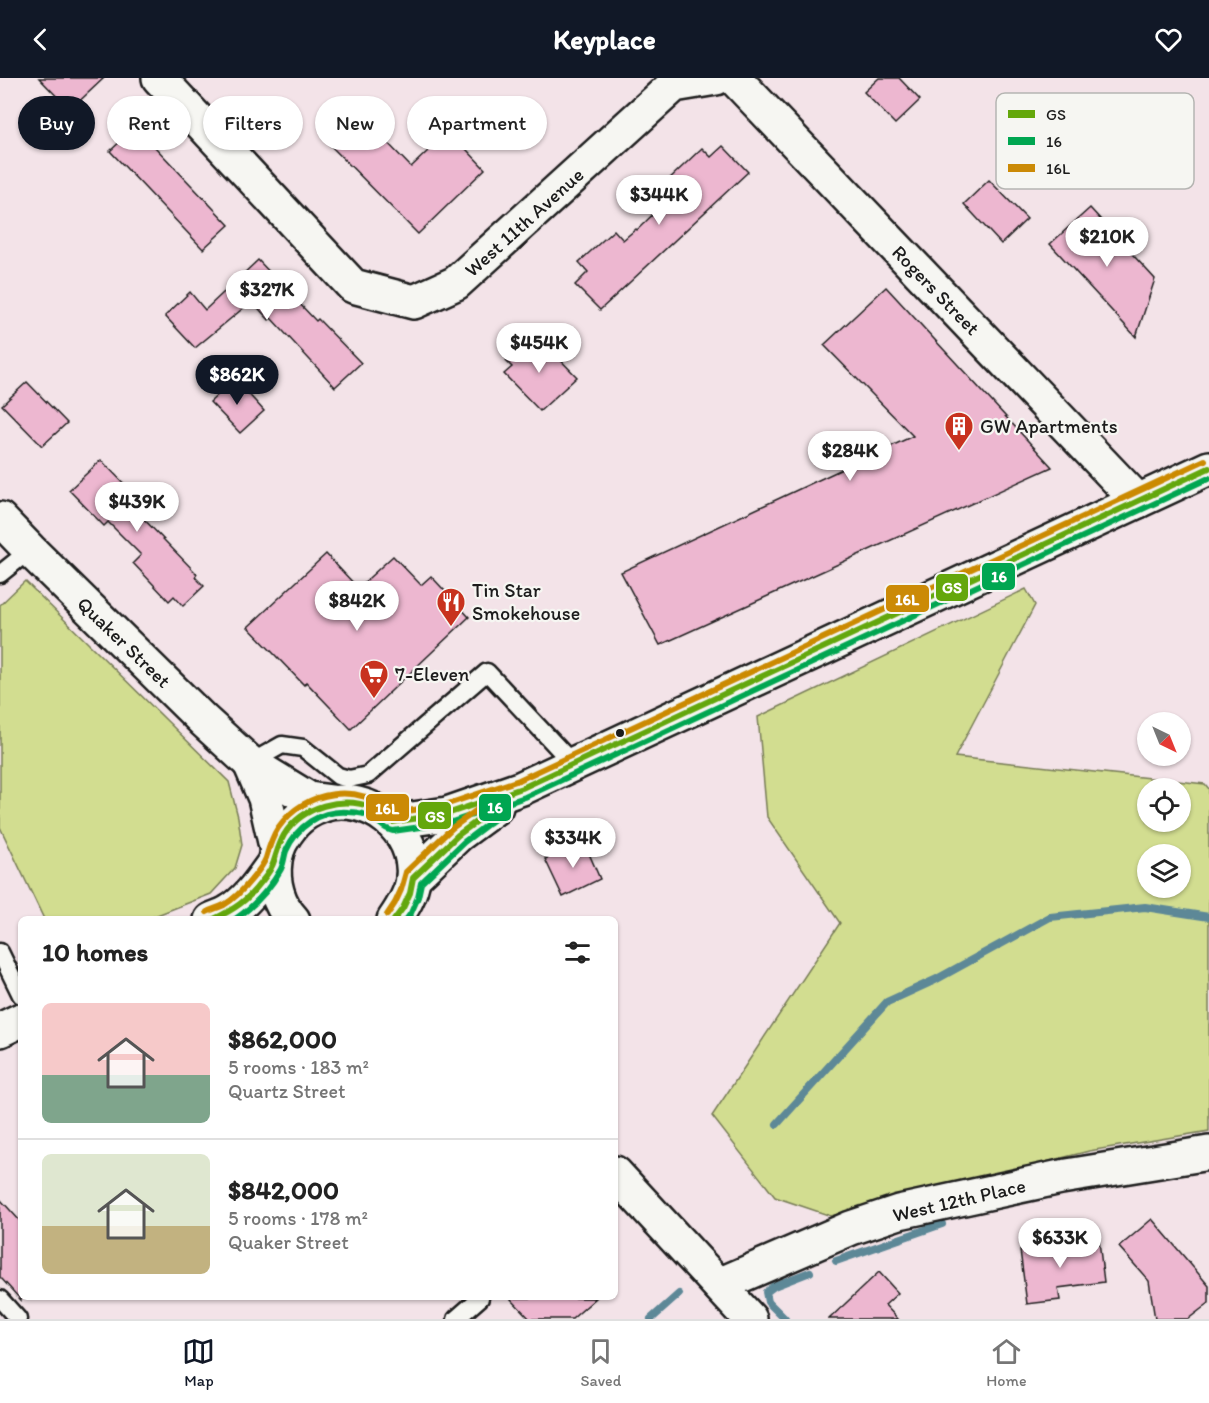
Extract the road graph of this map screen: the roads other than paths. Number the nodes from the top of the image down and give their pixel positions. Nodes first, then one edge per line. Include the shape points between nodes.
1 (159, 78) edge
2 (716, 78) edge
3 (734, 78) edge
4 (1209, 468) edge
5 (1138, 501) junction
6 (0, 519) edge
7 (30, 550) junction
8 (0, 574) edge
9 (250, 763) junction
10 (574, 765) junction
11 (522, 788) junction
12 (332, 802) junction
13 (393, 822) junction
14 (275, 857) junction
15 (408, 902) edge
16 (221, 916) edge
17 (290, 916) edge
18 (0, 952) edge
19 (18, 988) edge
20 (18, 1021) edge
21 (0, 1030) edge
22 (1209, 1153) edge
23 (618, 1177) edge
24 (719, 1285) junction
25 (0, 1299) edge
26 (478, 1300) edge
27 (18, 1319) edge
28 (456, 1319) edge
29 (750, 1319) edge

1 - 2 street, West 11th Avenue via 353,286 414,302 456,283 674,85
3 - 5 street, Rogers Street
4 - 5 street
5 - 10 street
6 - 7 street, Quaker Street
7 - 8 lane
7 - 9 street, Quaker Street
9 - 10 lane via 282,745 303,748 338,776 368,775 487,672
9 - 12 street, Quaker Street via 309,799
9 - 14 street, Quaker Street via 265,798
10 - 11 street
11 - 13 street via 447,814
11 - 15 street via 458,835
12 - 13 street, Quaker Street via 354,802 375,809
12 - 14 street via 297,819
13 - 15 street via 409,847 413,862
14 - 16 street via 255,889
14 - 17 street, Quaker Street via 274,881
18 - 19 lane
20 - 21 street
22 - 24 street, West 12th Place via 1061,1177 899,1212 851,1228
23 - 24 street
24 - 29 street
25 - 27 lane
26 - 28 lane

